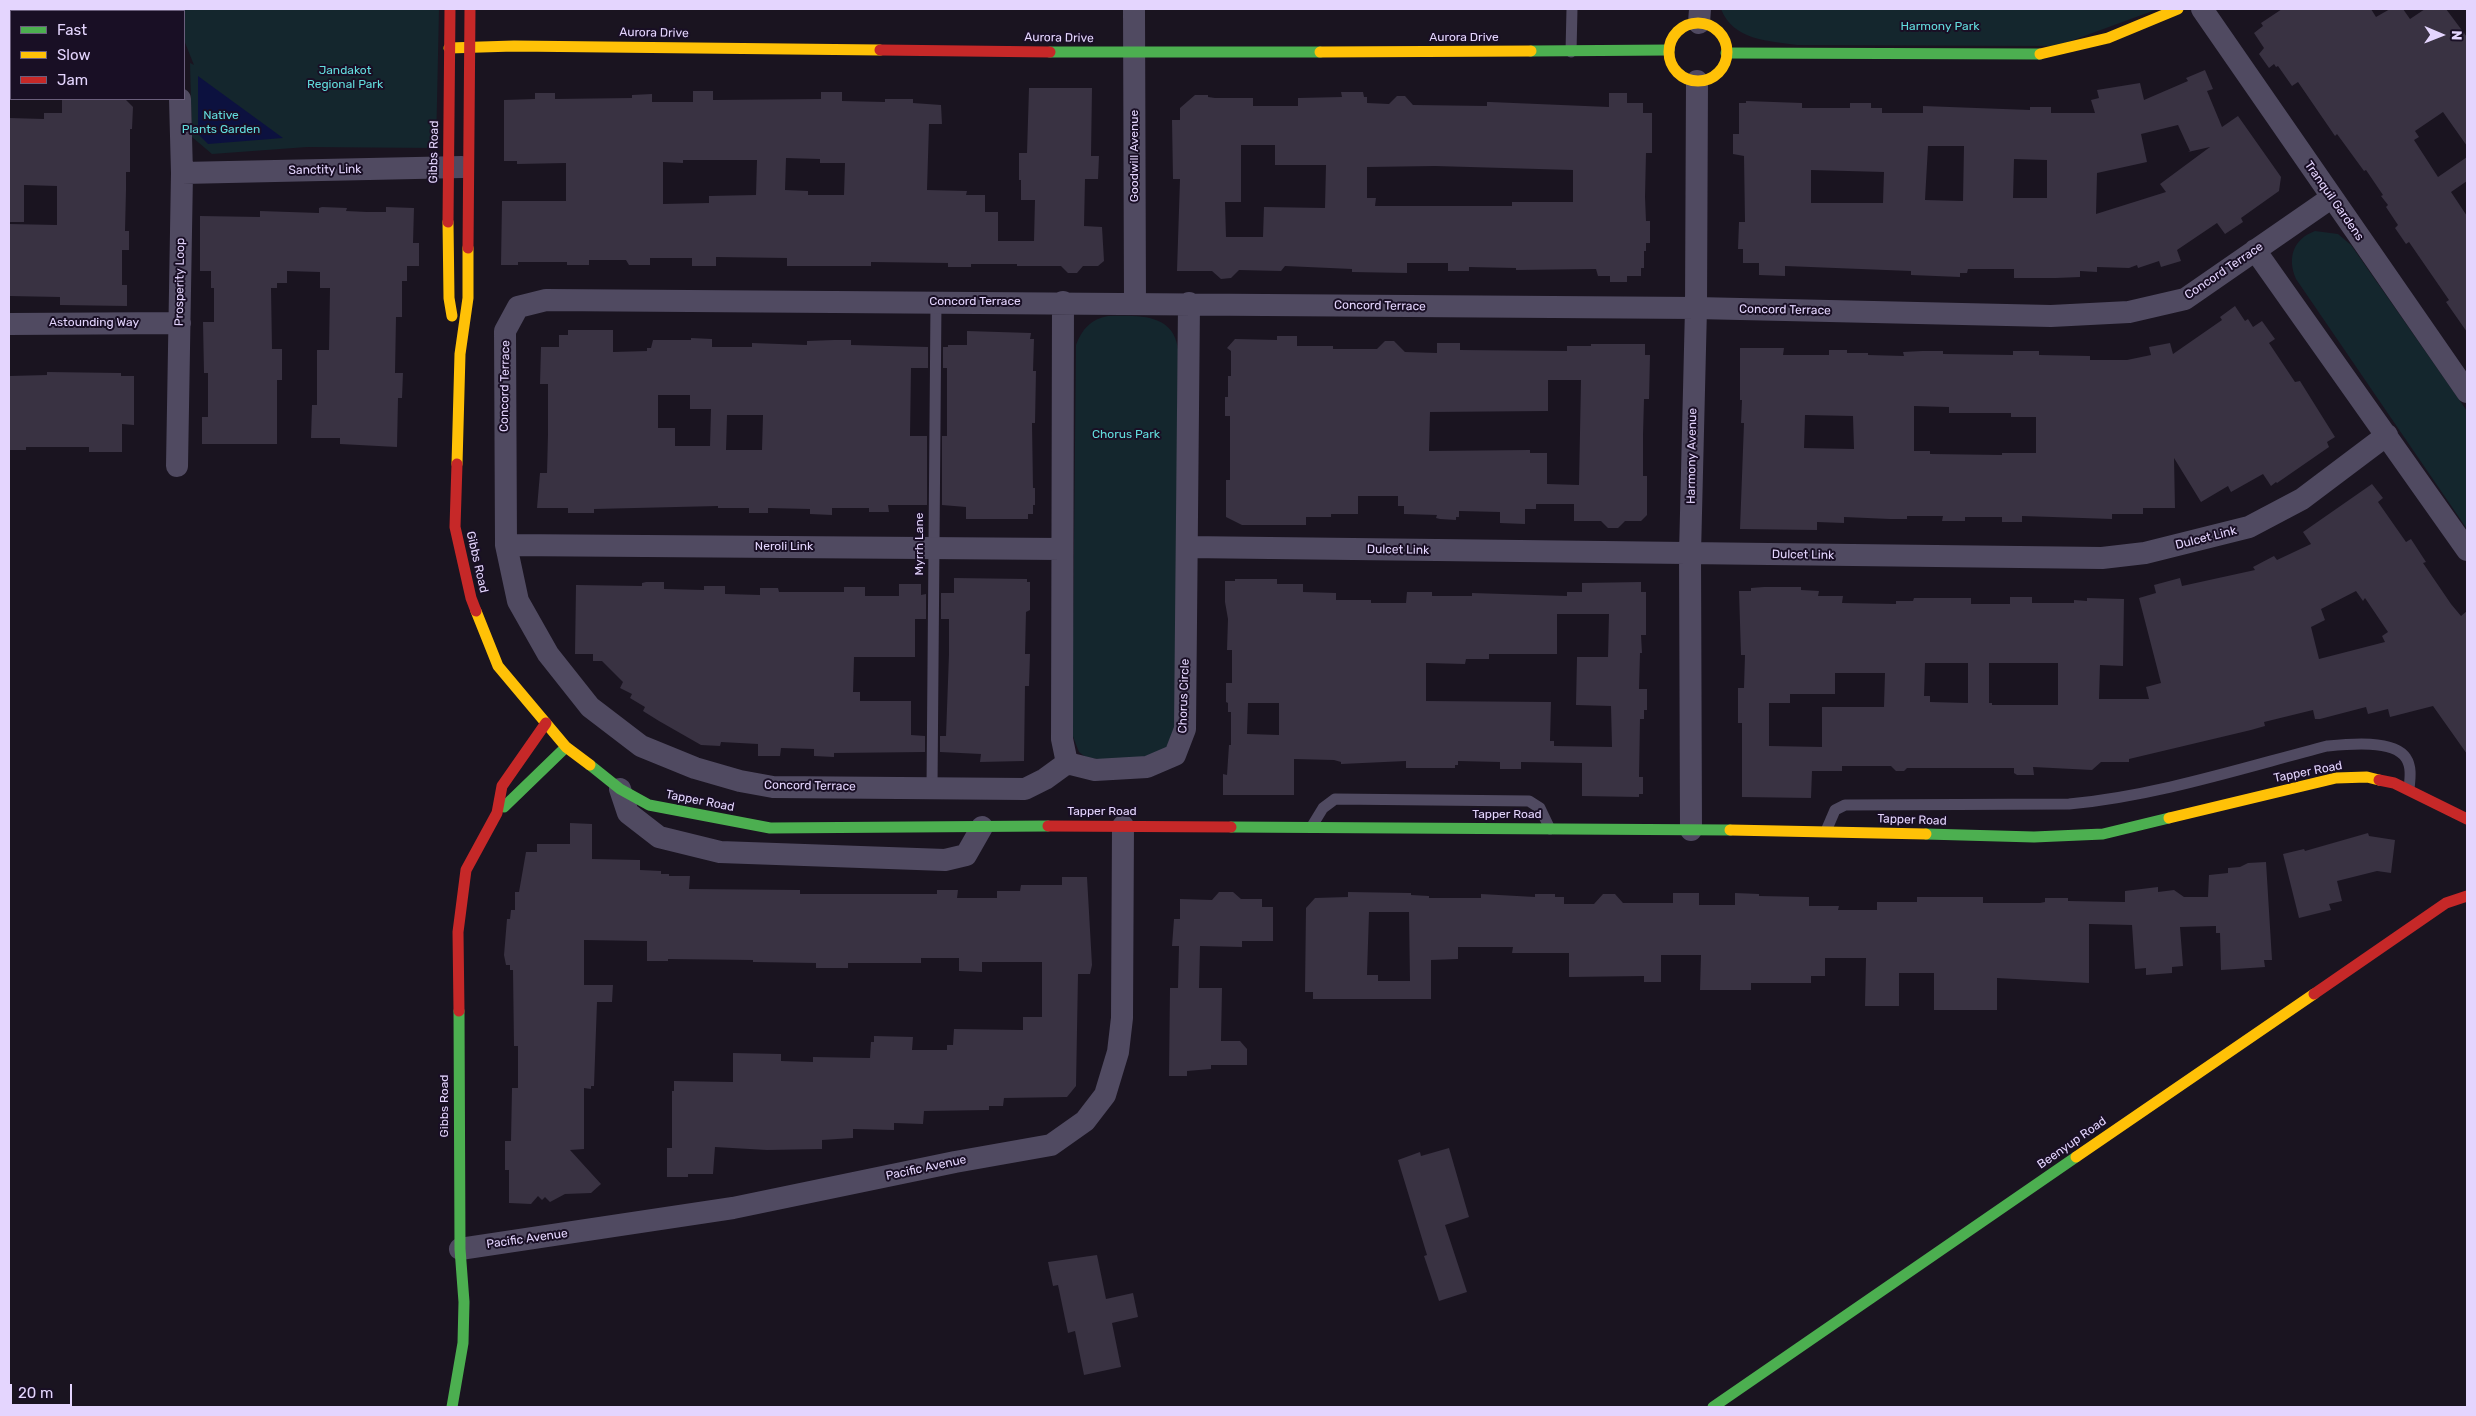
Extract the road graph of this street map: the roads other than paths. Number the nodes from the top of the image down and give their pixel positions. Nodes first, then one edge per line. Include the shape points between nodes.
1 (450, 9) edge
2 (470, 9) edge
3 (1134, 9) edge
4 (1572, 9) edge
5 (2178, 9) edge
6 (2202, 9) edge
7 (1699, 16) edge
8 (469, 47) junction
9 (449, 48) junction
10 (1669, 50) junction
11 (1571, 52) junction
12 (1726, 52) junction
13 (1134, 53) junction
14 (1697, 82) junction
15 (180, 100) edge
16 (458, 167) junction
17 (182, 173) junction
18 (2332, 198) junction
19 (2255, 250) junction
20 (936, 301) junction
21 (1063, 302) junction
22 (1135, 302) junction
23 (1189, 303) junction
24 (1696, 308) junction
25 (180, 323) junction
26 (9, 324) edge
27 (460, 354) junction
28 (2467, 392) edge
29 (2388, 435) junction
30 (177, 466) dead end
31 (506, 545) junction
32 (1187, 547) junction
33 (934, 548) junction
34 (1062, 549) junction
35 (2467, 550) edge
36 (1690, 554) junction
37 (546, 723) junction
38 (566, 747) junction
39 (1067, 763) junction
40 (932, 788) junction
41 (620, 789) junction
42 (2408, 790) junction
43 (497, 813) junction
44 (2464, 823) edge
45 (1123, 826) junction
46 (982, 827) junction
47 (1311, 827) junction
48 (1550, 829) junction
49 (1691, 830) junction
50 (1826, 831) junction
51 (2462, 883) dead end
52 (2467, 896) edge
53 (2446, 903) junction
54 (460, 1249) junction
55 (452, 1407) edge
56 (1713, 1407) edge

1 - 9 street, Gibbs Road
2 - 8 street, Gibbs Road
3 - 13 street, Goodwill Avenue
4 - 11 lane
5 - 12 street via 2067,51 2033,55
6 - 18 street, Tranquil Gardens
7 - 10 street via 1679,31
7 - 12 street via 1718,32 1725,42
8 - 9 street, Aurora Drive
8 - 13 street, Aurora Drive
8 - 16 street, Gibbs Road
9 - 16 street, Gibbs Road
10 - 11 street, Aurora Drive
10 - 14 street via 1676,72
11 - 13 street, Aurora Drive
12 - 14 street via 1718,74
13 - 22 street, Goodwill Avenue
14 - 24 street, Harmony Avenue
15 - 17 street, Prosperity Loop
16 - 17 street, Sanctity Link
16 - 27 street, Gibbs Road via 468,298
16 - 27 street, Gibbs Road via 449,298
17 - 25 street, Prosperity Loop
18 - 19 street, Concord Terrace
18 - 28 street, Tranquil Gardens
19 - 24 street, Concord Terrace via 2185,298 2129,312 2051,316
19 - 29 street
20 - 21 street, Concord Terrace
20 - 31 street, Concord Terrace via 546,300 518,307 505,331
20 - 33 lane, Myrrh Lane
21 - 22 street, Concord Terrace
21 - 34 street
22 - 23 street, Concord Terrace
23 - 24 street, Concord Terrace
23 - 32 street, Chorus Circle
24 - 36 street, Harmony Avenue
25 - 26 street, Astounding Way
25 - 30 street, Prosperity Loop
27 - 37 street, Gibbs Road via 455,527 471,598 498,666
29 - 35 street
29 - 36 street, Dulcet Link via 2302,499 2250,527 2146,552 2102,558
31 - 33 street, Neroli Link
31 - 40 street, Concord Terrace via 518,602 548,654 590,707 641,746 740,782 773,786
32 - 36 street, Dulcet Link
32 - 39 street, Chorus Circle via 1185,729 1175,755 1147,767 1095,770
33 - 34 street, Neroli Link
33 - 40 lane, Myrrh Lane
34 - 39 street via 1062,739
36 - 49 street, Harmony Avenue
37 - 38 street, Gibbs Road
37 - 43 street, Gibbs Road via 502,786
38 - 41 street, Tapper Road
38 - 43 street, Gibbs Road
39 - 40 street, Concord Terrace via 1025,788
41 - 46 street, Tapper Road via 650,806 770,828
41 - 46 street via 628,813 659,837 720,852 945,860 966,855
42 - 44 street, Tapper Road via 2454,814
42 - 50 street, Tapper Road via 2394,783 2367,778 2336,778 2103,834 2034,837
42 - 50 lane via 2410,772 2407,759 2399,750 2351,743 2102,801 1845,805 1835,810
43 - 54 street, Gibbs Road via 466,870 458,932
45 - 46 street, Tapper Road
45 - 47 street, Tapper Road
45 - 54 street, Pacific Avenue via 1122,1018 1118,1052 1105,1095 1085,1121 1051,1145 733,1208
47 - 48 street, Tapper Road
47 - 48 lane via 1323,808 1335,799 1519,800 1529,801 1540,808
48 - 49 street, Tapper Road
49 - 50 street, Tapper Road
51 - 53 street, Beenyup Road
52 - 53 street, Beenyup Road
53 - 56 street, Beenyup Road
54 - 55 street, Gibbs Road via 464,1343

